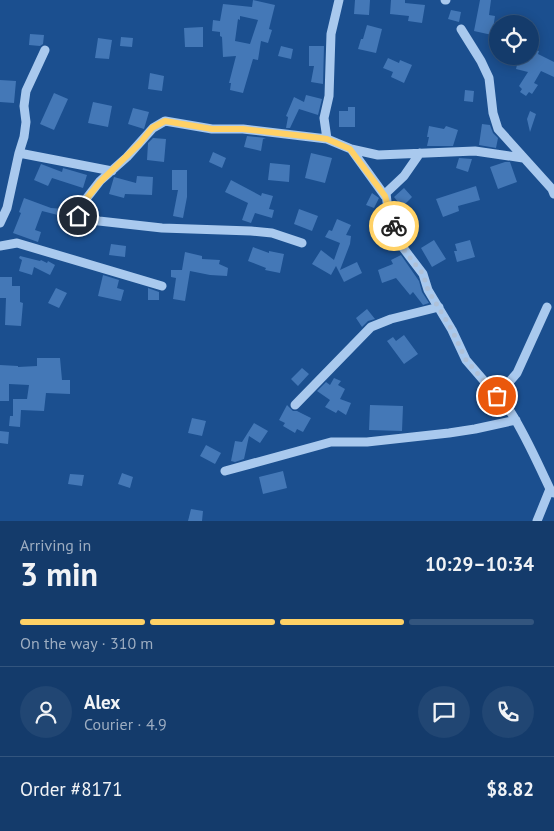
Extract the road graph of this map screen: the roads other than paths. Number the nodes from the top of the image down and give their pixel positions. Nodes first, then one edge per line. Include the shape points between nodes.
1 (339, 0) edge
2 (461, 29) dead end
3 (45, 50) dead end
4 (327, 139) junction
5 (350, 149) junction
6 (18, 153) junction
7 (420, 153) junction
8 (524, 158) junction
9 (112, 171) junction
10 (554, 194) edge
11 (385, 196) junction
12 (0, 223) edge
13 (302, 243) dead end
14 (0, 246) edge
15 (162, 286) dead end
16 (439, 307) junction
17 (547, 307) dead end
18 (497, 396) junction
19 (295, 404) dead end
20 (516, 420) junction
21 (224, 471) dead end
22 (552, 491) edge
23 (537, 521) edge

1 - 4 street via 331,34 329,96 324,118
2 - 8 street via 489,78 498,129
3 - 6 street via 26,91 24,138
4 - 5 street
4 - 9 street via 243,129 212,129 165,121 152,128
5 - 7 street via 378,155
5 - 11 street
6 - 9 street
6 - 12 street via 8,208
7 - 8 street via 475,151
7 - 11 street
8 - 10 street
9 - 13 street via 79,208 78,216 162,228 251,230
11 - 16 street via 401,246 423,274
14 - 15 street via 17,243
16 - 18 street via 466,360
16 - 19 street via 371,327
17 - 18 street via 518,373
18 - 20 street
20 - 21 street via 449,433 367,442 331,442
20 - 22 street
22 - 23 street

